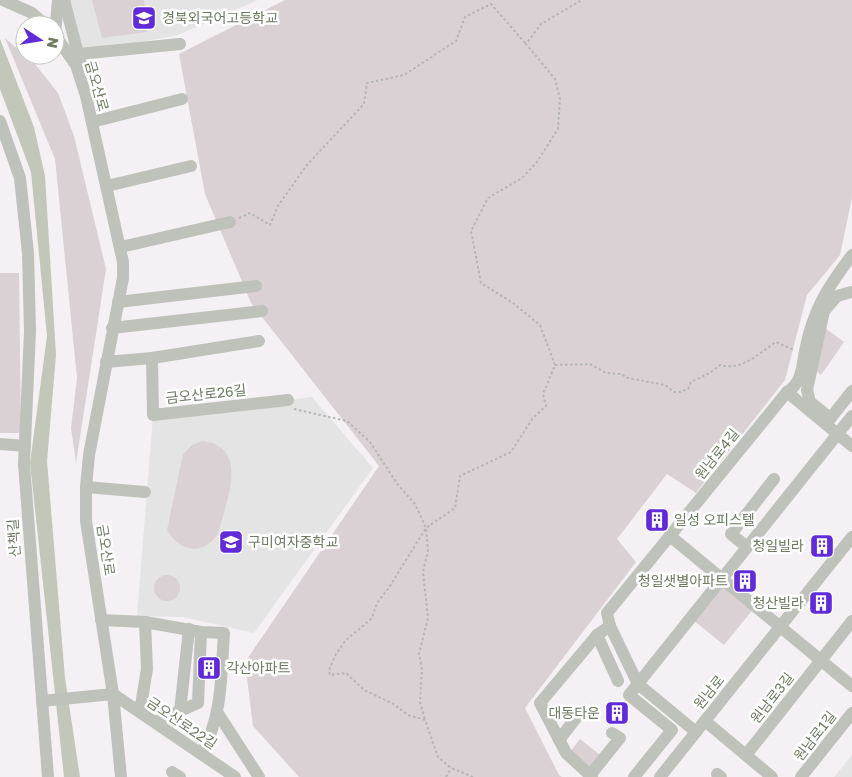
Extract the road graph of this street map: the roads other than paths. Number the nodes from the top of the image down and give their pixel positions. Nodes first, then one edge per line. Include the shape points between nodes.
1 (4, 0) edge
2 (58, 0) edge
3 (64, 0) edge
4 (34, 15) edge
5 (57, 15) edge
6 (180, 44) dead end
7 (65, 49) edge
8 (79, 54) junction
9 (86, 96) junction
10 (182, 99) dead end
11 (0, 121) edge
12 (92, 122) junction
13 (191, 166) dead end
14 (107, 186) junction
15 (230, 222) road end
16 (121, 247) junction
17 (852, 255) edge
18 (256, 286) dead end
19 (852, 292) edge
20 (118, 302) junction
21 (262, 311) dead end
22 (112, 328) junction
23 (259, 341) dead end
24 (152, 358) junction
25 (106, 362) junction
26 (852, 391) edge
27 (787, 392) junction
28 (290, 404) road end
29 (852, 416) edge
30 (828, 421) junction
31 (837, 434) junction
32 (0, 444) edge
33 (25, 446) junction
34 (852, 446) edge
35 (774, 479) dead end
36 (86, 487) junction
37 (145, 492) dead end
38 (670, 536) junction
39 (852, 537) edge
40 (747, 547) junction
41 (722, 579) junction
42 (101, 620) junction
43 (852, 621) edge
44 (145, 622) junction
45 (610, 626) junction
46 (780, 626) junction
47 (195, 630) junction
48 (597, 635) junction
49 (821, 660) junction
50 (618, 681) dead end
51 (638, 684) junction
52 (852, 686) edge
53 (112, 694) junction
54 (42, 701) junction
55 (140, 712) junction
56 (217, 712) junction
57 (852, 713) edge
58 (579, 714) dead end
59 (704, 721) junction
60 (155, 722) junction
61 (696, 732) junction
62 (612, 733) dead end
63 (559, 740) junction
64 (201, 753) junction
65 (746, 755) junction
66 (592, 776) edge
67 (48, 777) edge
68 (121, 777) edge
69 (235, 777) edge
70 (259, 777) edge
71 (634, 777) edge
72 (660, 777) edge
73 (772, 777) edge
74 (801, 777) edge

1 - 4 street
2 - 5 street
3 - 8 street
6 - 8 street, 금오산로
7 - 9 street, 금오산로 via 76,65
8 - 9 street
9 - 12 street, 금오산로
10 - 12 street, 금오산로
11 - 33 street, 산책길 via 20,178 28,254 30,331
12 - 14 street, 금오산로
13 - 14 street
14 - 16 street, 금오산로
15 - 16 street
16 - 20 street, 금오산로 via 123,278
17 - 27 street, 원남로4길 via 818,304 799,382
18 - 20 street
19 - 30 street via 837,296 824,311 807,390 810,402
20 - 22 street, 금오산로
21 - 22 street
22 - 25 street, 금오산로
23 - 24 street
24 - 25 street
24 - 28 street, 금오산로26길 via 153,415
25 - 36 street, 금오산로
26 - 30 street
27 - 30 street
27 - 38 street, 원남로4길
29 - 31 street
30 - 31 street
31 - 34 street
31 - 40 street
32 - 33 street
33 - 54 street, 산책길
35 - 40 street via 731,534
36 - 37 street
36 - 42 street, 금오산로 via 86,521
38 - 41 street
38 - 45 street, 원남로4길 via 607,613
39 - 46 street, 원남로
40 - 41 street
41 - 46 street
41 - 51 street
42 - 44 street
42 - 53 street, 금오산로
43 - 49 street, 원남로3길
44 - 47 street
44 - 55 street via 147,669
45 - 48 street
45 - 51 street
46 - 49 street
46 - 59 street, 원남로
47 - 56 street via 224,633
47 - 60 street via 180,711
48 - 50 street
48 - 63 street via 540,703
49 - 52 street
49 - 65 street, 원남로3길
51 - 61 street
51 - 71 street via 629,695 672,730
53 - 54 street
53 - 55 street, 금오산로22길
53 - 68 street, 금오산로
54 - 67 street, 산책길
55 - 60 street, 금오산로22길
56 - 64 street via 211,737
56 - 70 street
57 - 74 street, 원남로1길
58 - 63 street
59 - 61 street, 원남로
59 - 65 street
60 - 64 street, 금오산로22길
61 - 72 street, 원남로
62 - 66 street via 620,738
63 - 66 street via 566,753
64 - 69 street, 금오산로22길
65 - 73 street

